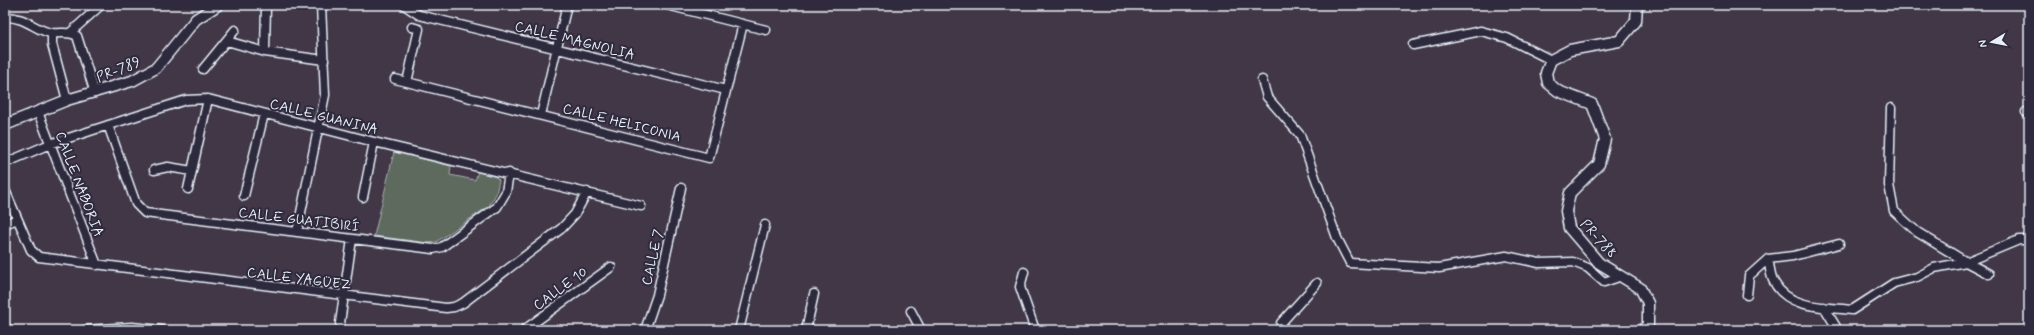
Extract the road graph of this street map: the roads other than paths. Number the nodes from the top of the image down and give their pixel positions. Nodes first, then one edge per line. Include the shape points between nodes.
1 (101, 5) edge
2 (218, 5) edge
3 (266, 5) edge
4 (322, 5) edge
5 (404, 5) edge
6 (414, 5) edge
7 (567, 5) edge
8 (667, 5) edge
9 (1637, 5) edge
10 (419, 15) junction
11 (5, 17) edge
12 (743, 24) junction
13 (412, 27) dead end
14 (235, 30) dead end
15 (766, 30) dead end
16 (71, 32) junction
17 (52, 33) junction
18 (227, 41) junction
19 (1413, 45) dead end
20 (557, 48) junction
21 (265, 52) junction
22 (324, 60) junction
23 (1551, 60) junction
24 (203, 69) dead end
25 (395, 79) dead end
26 (1262, 80) dead end
27 (407, 82) junction
28 (726, 90) junction
29 (95, 93) junction
30 (208, 99) junction
31 (67, 100) junction
32 (1891, 108) dead end
33 (38, 112) junction
34 (264, 114) junction
35 (541, 115) junction
36 (5, 125) edge
37 (108, 126) junction
38 (318, 127) junction
39 (374, 142) junction
40 (50, 144) junction
41 (5, 163) edge
42 (154, 170) dead end
43 (192, 171) junction
44 (509, 173) junction
45 (681, 188) dead end
46 (188, 189) dead end
47 (5, 190) edge
48 (587, 192) junction
49 (244, 196) dead end
50 (363, 196) dead end
51 (641, 206) dead end
52 (17, 219) junction
53 (5, 224) edge
54 (765, 225) dead end
55 (297, 232) junction
56 (352, 239) junction
57 (2029, 240) edge
58 (1839, 244) dead end
59 (1768, 259) junction
60 (1966, 262) junction
61 (97, 265) junction
62 (611, 267) dead end
63 (1024, 272) dead end
64 (1989, 274) dead end
65 (1617, 276) junction
66 (1317, 283) dead end
67 (814, 294) dead end
68 (1747, 295) dead end
69 (344, 296) junction
70 (1824, 307) junction
71 (911, 311) dead end
72 (340, 323) dead end
73 (5, 327) edge
74 (10, 330) edge
75 (85, 330) edge
76 (161, 330) edge
77 (524, 330) edge
78 (645, 330) edge
79 (739, 330) edge
80 (806, 330) edge
81 (921, 330) edge
82 (1035, 330) edge
83 (1282, 330) edge
84 (1642, 330) edge
85 (1838, 330) edge

1 - 16 street
2 - 29 street, PR-789 / PR-789 via 196,19 156,68 132,81
3 - 21 street
4 - 22 street
5 - 10 street, CALLE MAGNOLIA
6 - 10 street
7 - 20 street
8 - 12 street
9 - 23 street via 1636,21 1619,41 1570,50
10 - 20 street, CALLE MAGNOLIA
11 - 17 street via 27,21
12 - 15 street
12 - 28 street, CALLE HELICONIA
13 - 27 street via 419,29
14 - 18 street
16 - 17 street
16 - 29 street via 77,36
17 - 31 street via 52,44
18 - 21 street
18 - 24 street
19 - 23 street via 1481,31 1507,38
20 - 28 street, CALLE MAGNOLIA
20 - 35 street
21 - 22 street
22 - 38 street via 325,95
23 - 65 street, PR-788 / PR-788 via 1546,73 1548,83 1558,91 1592,104 1605,139 1599,164 1570,193 1566,210 1569,228 1599,263
25 - 27 street, CALLE HELICONIA
26 - 65 street via 1267,96 1300,135 1337,238 1350,263 1439,268 1506,256 1539,263 1573,262 1588,268 1604,282
27 - 35 street, CALLE HELICONIA
28 - 35 street, CALLE HELICONIA via 709,158
29 - 31 street, PR-789 / PR-789
30 - 34 street, CALLE GUANINA
30 - 37 street, CALLE GUANINA via 186,100
30 - 43 street
31 - 33 street, PR-789 / PR-789
32 - 60 street via 1889,185 1894,211 1917,232
33 - 36 street, PR-789 / PR-789
33 - 40 street, CALLE NABORIA
34 - 38 street, CALLE GUANINA
34 - 49 street
37 - 40 street, CALLE GUANINA
37 - 55 street, CALLE GUATIBIRÍ via 136,204 145,213
38 - 39 street, CALLE GUANINA
38 - 55 street
39 - 44 street, CALLE GUANINA
39 - 50 street
40 - 41 street, CALLE GUANINA
40 - 61 street, CALLE NABORIA
42 - 43 street via 168,167
43 - 46 street
44 - 48 street, CALLE GUANINA
44 - 56 street, CALLE GUATIBIRÍ via 506,192 497,207 442,247 433,249
45 - 78 street, CALLE 7 via 656,295
47 - 52 street, CALLE YAGÜEZ
48 - 51 street, CALLE GUANINA
48 - 69 street, CALLE YAGÜEZ via 575,214 562,228 454,307
52 - 53 street
52 - 61 street, CALLE YAGÜEZ via 31,250 39,257
54 - 79 street
55 - 56 street, CALLE GUATIBIRÍ
56 - 69 street
57 - 60 street via 2020,240
58 - 59 street via 1793,256
59 - 68 street via 1749,276
59 - 70 street via 1773,281 1782,294 1793,301
60 - 64 street
60 - 70 street via 1934,268 1917,277 1894,283 1852,310
61 - 69 street, CALLE YAGÜEZ
62 - 77 street, CALLE 10
63 - 82 street via 1020,287
65 - 84 street, PR-788 / PR-788 via 1640,288 1648,304 1648,325
66 - 83 street via 1281,323
67 - 80 street
69 - 72 street
70 - 85 street
71 - 81 street
73 - 74 street
75 - 76 street via 132,327

